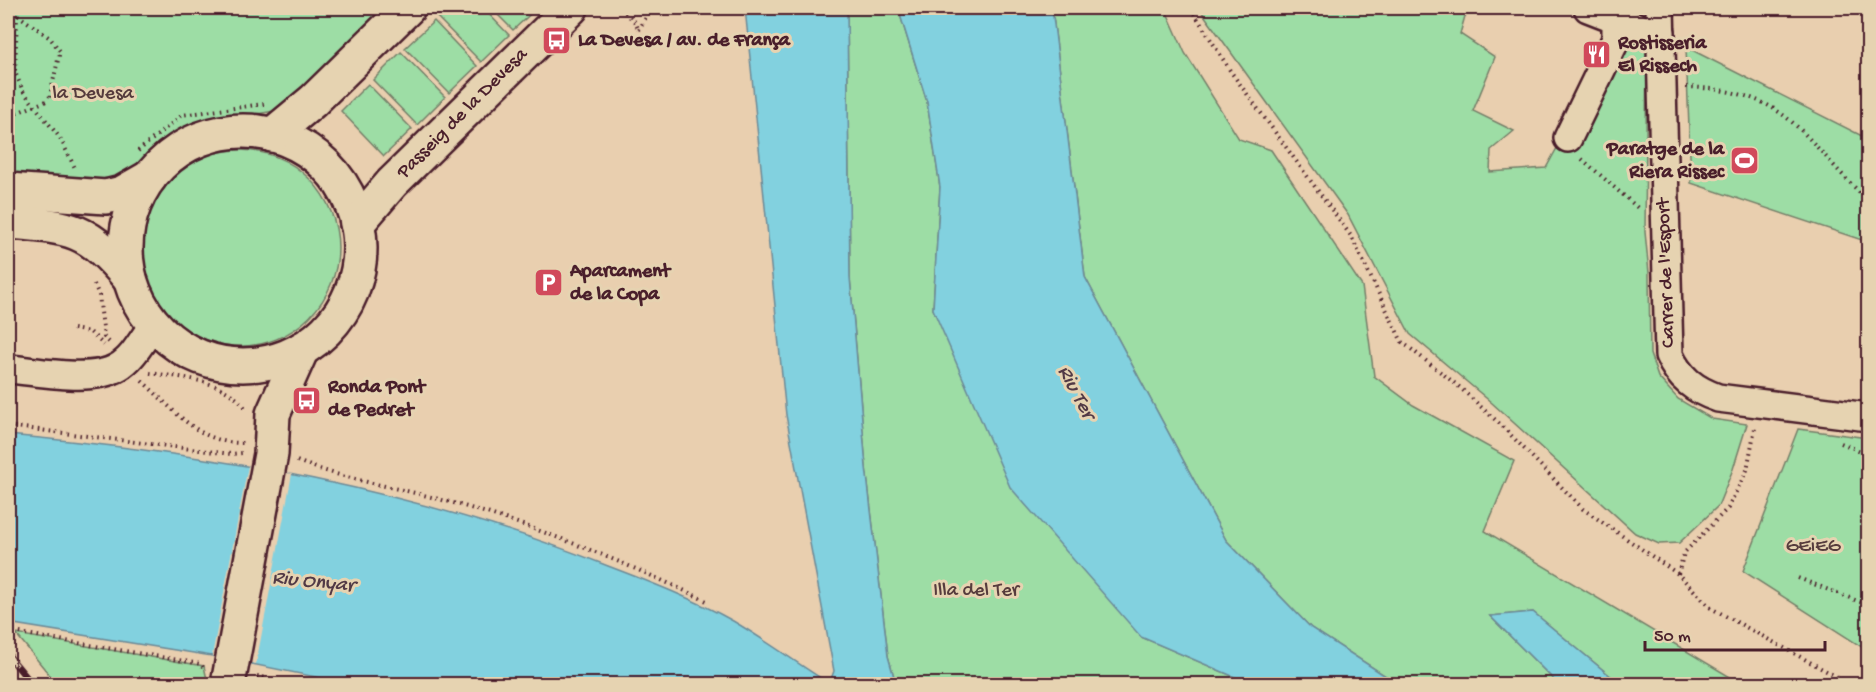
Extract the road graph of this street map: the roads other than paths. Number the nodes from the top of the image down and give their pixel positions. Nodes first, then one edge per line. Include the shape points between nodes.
1 (408, 8) edge
2 (571, 8) edge
3 (1588, 8) edge
4 (1661, 20) edge
5 (1616, 21) junction
6 (272, 135) junction
7 (1568, 138) road end
8 (140, 168) junction
9 (8, 190) edge
10 (8, 222) edge
11 (357, 224) junction
12 (130, 279) junction
13 (154, 324) junction
14 (302, 349) junction
15 (241, 365) junction
16 (8, 369) edge
17 (262, 416) junction
18 (1869, 417) edge
19 (229, 676) edge

1 - 6 main road via 313,101
2 - 11 main road, Passeig de la Devesa via 392,183
3 - 5 street
4 - 5 street via 1650,32
4 - 18 street, Carrer de l'Esport via 1669,356 1675,369 1695,388 1737,403
5 - 7 street via 1616,39
6 - 8 main road via 242,131 211,136
6 - 11 main road via 303,148 328,168 347,194
8 - 9 main road via 122,193 106,197
8 - 12 main road via 139,195 128,227 126,258
10 - 12 main road via 48,225 84,235 101,246
11 - 14 main road via 360,256 351,293 328,329
12 - 13 main road via 137,299
13 - 15 main road via 189,352 219,363
13 - 16 street via 133,368 91,375
14 - 15 main road via 263,364
14 - 17 main road
15 - 17 main road
17 - 19 main road via 271,450

